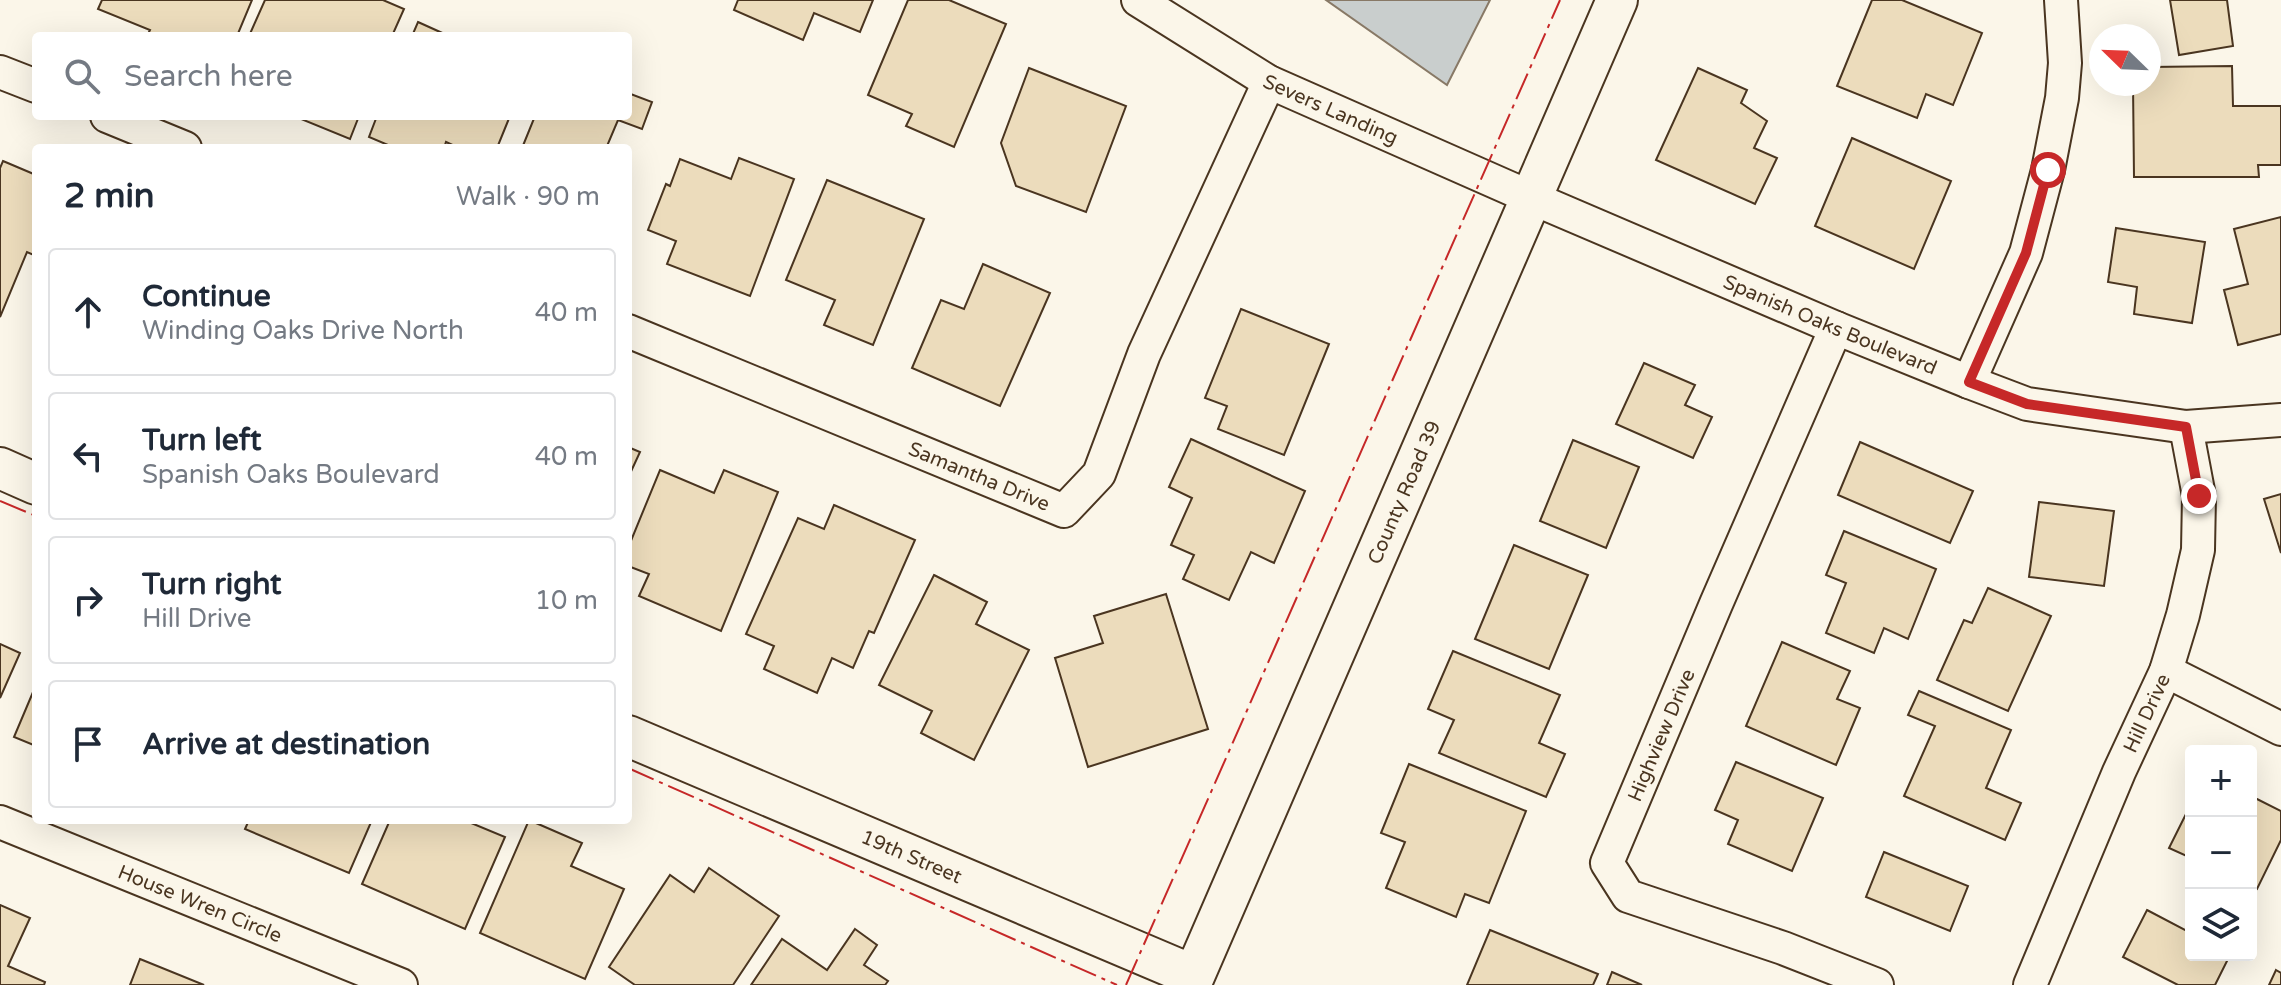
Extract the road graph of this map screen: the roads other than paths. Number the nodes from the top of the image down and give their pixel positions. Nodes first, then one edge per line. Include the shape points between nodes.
1 (1138, 0) edge
2 (1617, 0) edge
3 (2061, 0) edge
4 (0, 72) edge
5 (1269, 82) junction
6 (32, 84) edge
7 (117, 120) edge
8 (175, 144) edge
9 (1532, 198) junction
10 (1836, 328) junction
11 (632, 333) edge
12 (1969, 382) junction
13 (2281, 420) edge
14 (2186, 427) junction
15 (0, 468) edge
16 (32, 482) edge
17 (2166, 671) junction
18 (2281, 729) edge
19 (632, 738) edge
20 (0, 822) edge
21 (336, 972) edge
22 (1192, 981) edge
23 (401, 985) edge
24 (1877, 985) edge
25 (2030, 985) edge

1 - 5 street, Severs Landing
2 - 9 street, County Road 39
3 - 12 street via 2065,63 2048,170 2026,253
4 - 6 street
5 - 9 street, Severs Landing
5 - 11 street, Samantha Drive via 1144,354 1099,474 1064,511
7 - 8 street
9 - 10 street, Spanish Oaks Boulevard
9 - 22 street, County Road 39
10 - 12 street, Spanish Oaks Boulevard
10 - 24 street, Highview Drive via 1607,863 1628,896
12 - 14 street, Spanish Oaks Boulevard via 2027,404
13 - 14 street, Spanish Oaks Boulevard
14 - 17 street, Hill Drive via 2199,496 2198,550
15 - 16 street
17 - 18 street
17 - 25 street, Hill Drive
19 - 22 street, 19th Street
20 - 21 street, House Wren Circle
21 - 23 street, House Wren Circle

